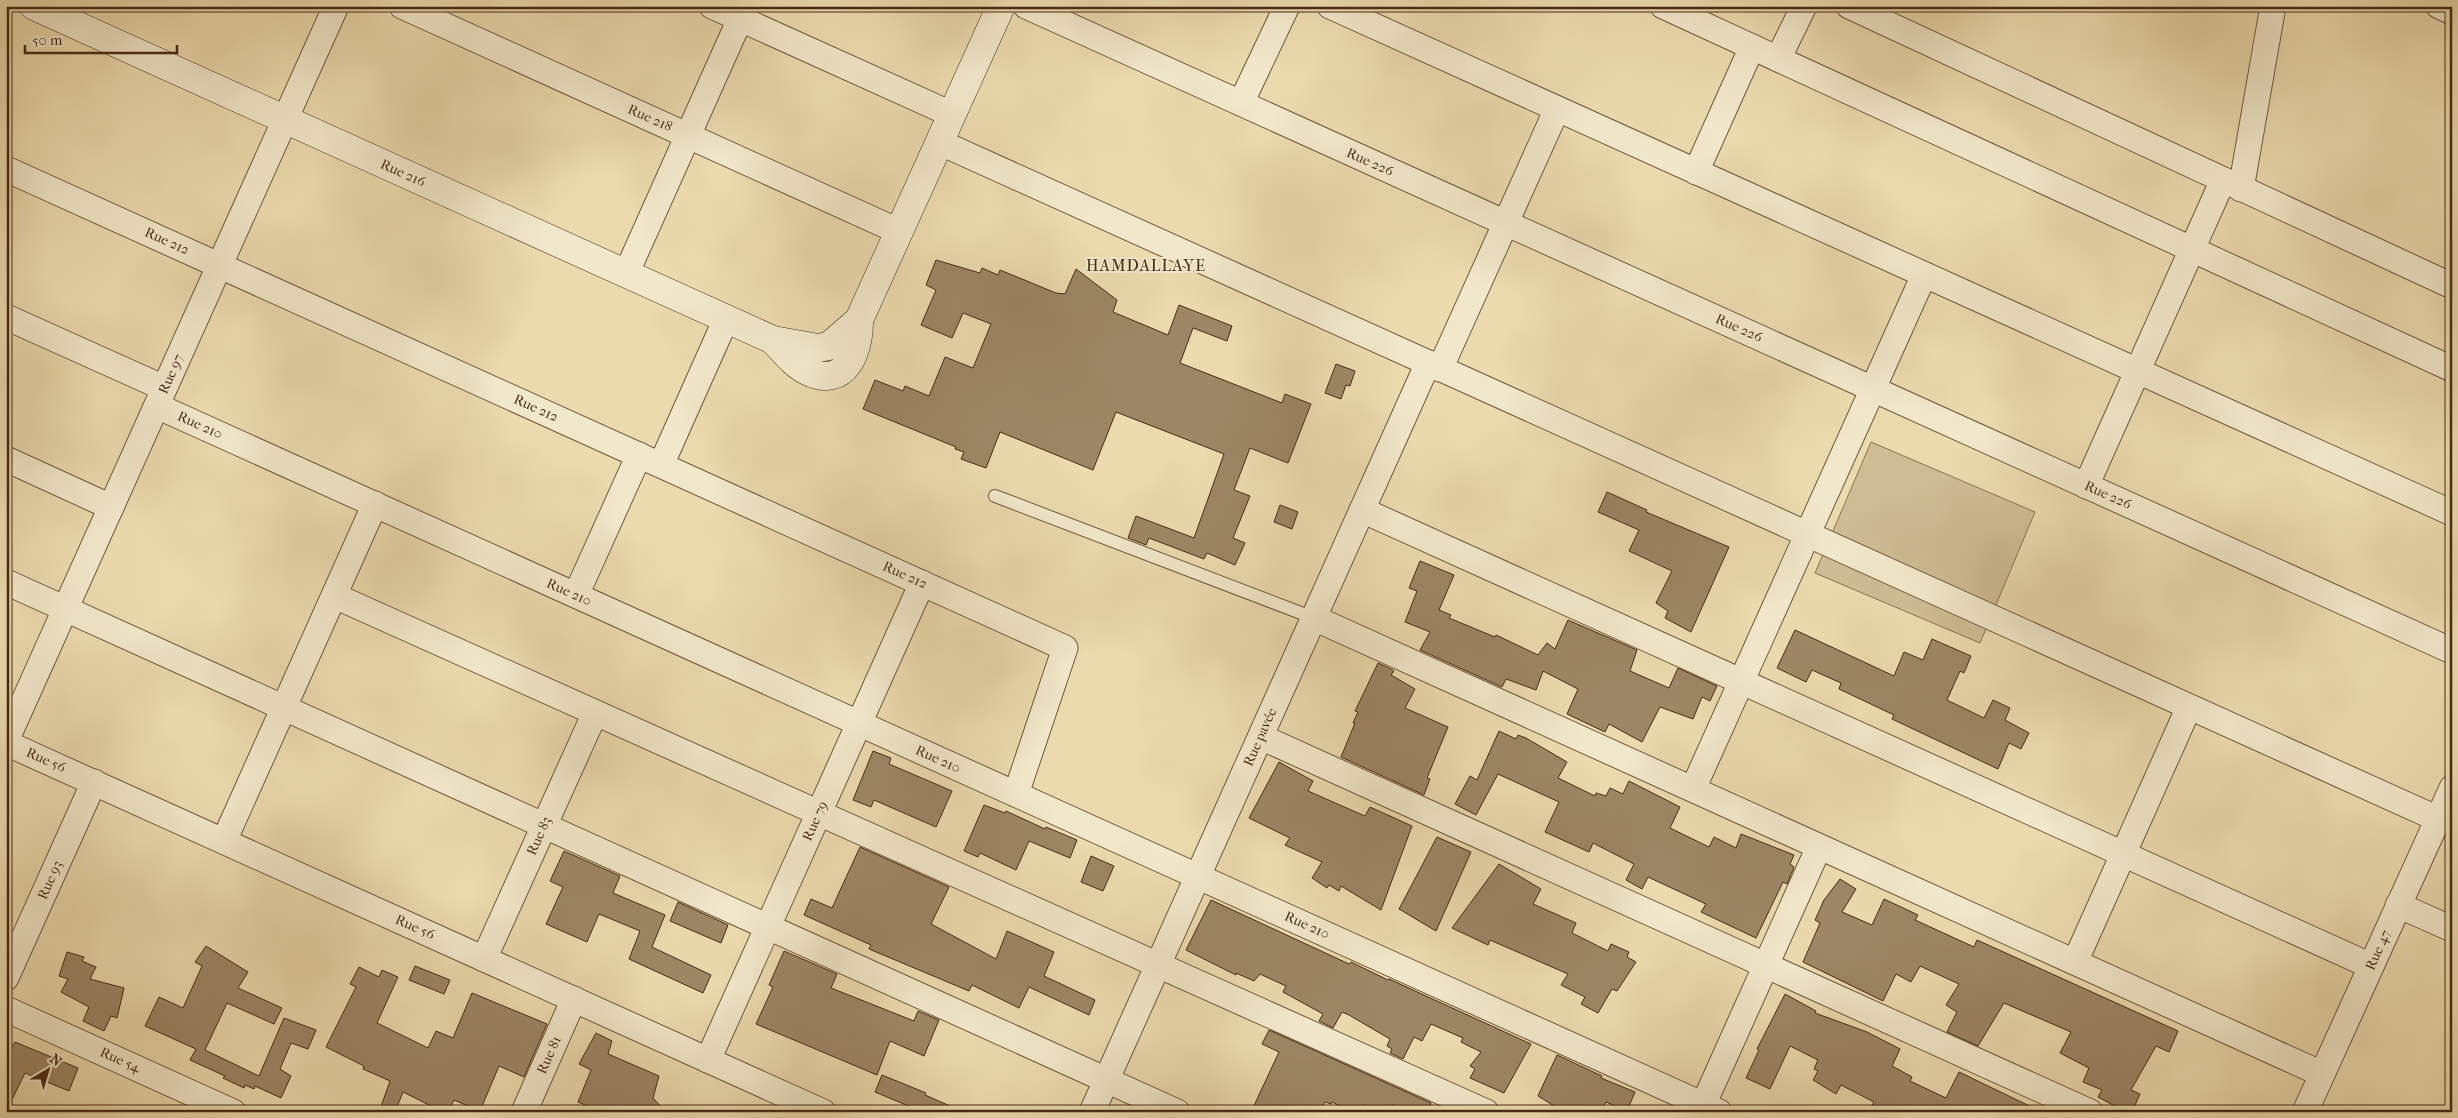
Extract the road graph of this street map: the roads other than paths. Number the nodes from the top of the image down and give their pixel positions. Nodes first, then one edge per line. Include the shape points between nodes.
1 (34, 6) edge
2 (336, 6) edge
3 (402, 6) edge
4 (712, 6) edge
5 (1001, 6) edge
6 (1026, 6) edge
7 (1288, 6) edge
8 (1330, 6) edge
9 (1663, 6) edge
10 (1804, 6) edge
11 (1849, 6) edge
12 (2273, 6) edge
13 (2439, 6) edge
14 (2452, 12) edge
15 (740, 19) junction
16 (1752, 47) junction
17 (1778, 59) junction
18 (1241, 103) junction
19 (1557, 109) junction
20 (951, 114) junction
21 (285, 120) junction
22 (687, 135) junction
23 (939, 142) junction
24 (6, 169) edge
25 (1696, 172) junction
26 (2232, 185) junction
27 (1506, 223) junction
28 (898, 231) junction
29 (2192, 249) junction
30 (219, 265) junction
31 (626, 274) junction
32 (1924, 275) junction
33 (2452, 286) edge
34 (6, 317) edge
35 (726, 319) junction
36 (1434, 366) junction
37 (2452, 368) edge
38 (2138, 371) junction
39 (1873, 389) junction
40 (160, 397) junction
41 (6, 459) edge
42 (650, 460) junction
43 (2086, 486) junction
44 (995, 496) dead end
45 (375, 504) junction
46 (111, 507) junction
47 (1362, 510) junction
48 (2452, 513) edge
49 (1808, 534) junction
50 (6, 582) edge
51 (922, 583) junction
52 (576, 595) junction
53 (334, 596) junction
54 (65, 609) junction
55 (1314, 618) junction
56 (2452, 651) edge
57 (1741, 682) junction
58 (2189, 707) junction
59 (284, 708) junction
60 (595, 713) junction
61 (859, 723) junction
62 (1260, 737) junction
63 (6, 742) edge
64 (94, 782) junction
65 (2452, 788) edge
66 (1693, 789) junction
67 (1016, 794) junction
68 (819, 813) junction
69 (2438, 819) junction
70 (544, 826) junction
71 (224, 841) junction
72 (1819, 846) junction
73 (2124, 854) junction
74 (1198, 876) junction
75 (2398, 905) junction
76 (768, 927) junction
77 (2452, 930) edge
78 (484, 959) junction
79 (2075, 962) junction
80 (1158, 965) junction
81 (1766, 965) junction
82 (2371, 966) junction
83 (6, 978) edge
84 (574, 999) junction
85 (6, 1009) edge
86 (708, 1060) junction
87 (2322, 1074) junction
88 (1107, 1080) junction
89 (1470, 1108) edge
90 (1708, 1109) edge
91 (233, 1112) edge
92 (524, 1112) edge
93 (823, 1112) edge
94 (1092, 1112) edge
95 (1177, 1112) edge
96 (2090, 1112) edge
97 (2305, 1112) edge

1 - 21 street, Rue 216
2 - 21 street, Rue 97
3 - 22 street, Rue 218
4 - 15 street
5 - 20 street
6 - 18 street, Rue 226
7 - 18 street
8 - 19 street
9 - 16 street
10 - 17 street
11 - 26 street
12 - 26 street
13 - 14 street
15 - 20 street
15 - 22 street
16 - 17 street
16 - 25 street
17 - 29 street
18 - 27 street, Rue 226
19 - 25 street
19 - 27 street, Rue pavée
20 - 23 street
21 - 30 street, Rue 97
21 - 31 street, Rue 216
22 - 28 street, Rue 218
22 - 31 street
23 - 28 street
23 - 36 street
24 - 30 street, Rue 212
25 - 32 street
26 - 29 street
26 - 33 street
27 - 36 street, Rue pavée
27 - 39 street, Rue 226
28 - 35 street, Rue 216 via 859,320 829,346 818,348 773,340
29 - 37 street
29 - 38 street
30 - 40 street, Rue 97
30 - 42 street, Rue 212
31 - 35 street, Rue 216
32 - 38 street
32 - 39 street
34 - 40 street, Rue 210
35 - 42 street
36 - 47 street, Rue pavée
36 - 49 street
38 - 43 street
38 - 48 street
39 - 43 street, Rue 226
39 - 49 street
40 - 45 street, Rue 210
40 - 46 street, Rue 97
41 - 46 street
42 - 51 street, Rue 212
42 - 52 street
43 - 56 street, Rue 226
44 - 55 lane
45 - 52 street, Rue 210
45 - 53 street
46 - 54 street, Rue 97
47 - 55 street, Rue pavée
47 - 57 street
49 - 57 street
49 - 58 street
50 - 54 street
51 - 61 street, Rue 79
51 - 67 street, Rue 212 via 1066,648
52 - 61 street, Rue 210
53 - 59 street
53 - 60 street
54 - 59 street
54 - 63 street, Rue 97
55 - 62 street, Rue pavée
55 - 66 street
57 - 66 street
57 - 73 street
58 - 69 street
58 - 73 street
59 - 70 street
59 - 71 street
60 - 68 street
60 - 70 street, Rue 83
61 - 67 street, Rue 210
61 - 68 street, Rue 79
62 - 74 street, Rue pavée
62 - 81 street
63 - 64 street, Rue 56
64 - 71 street, Rue 56
64 - 83 street, Rue 93
65 - 69 street, Rue 47
66 - 72 street
67 - 74 street, Rue 210
68 - 76 street, Rue 79
68 - 80 street
69 - 75 street, Rue 47
70 - 76 street
70 - 78 street, Rue 83
71 - 78 street, Rue 56
72 - 79 street
72 - 81 street
73 - 79 street
73 - 82 street
74 - 80 street, Rue pavée
74 - 90 street, Rue 210
75 - 77 street
75 - 82 street, Rue 47
76 - 86 street, Rue 79
76 - 88 street
78 - 84 street, Rue 56
79 - 87 street
80 - 88 street, Rue pavée
80 - 89 street
81 - 90 street
81 - 96 street
82 - 87 street, Rue 47
84 - 86 street, Rue 56
84 - 92 street, Rue 81
85 - 91 street, Rue 54
86 - 93 street, Rue 56
87 - 97 street, Rue 47
88 - 94 street, Rue pavée
88 - 95 street

